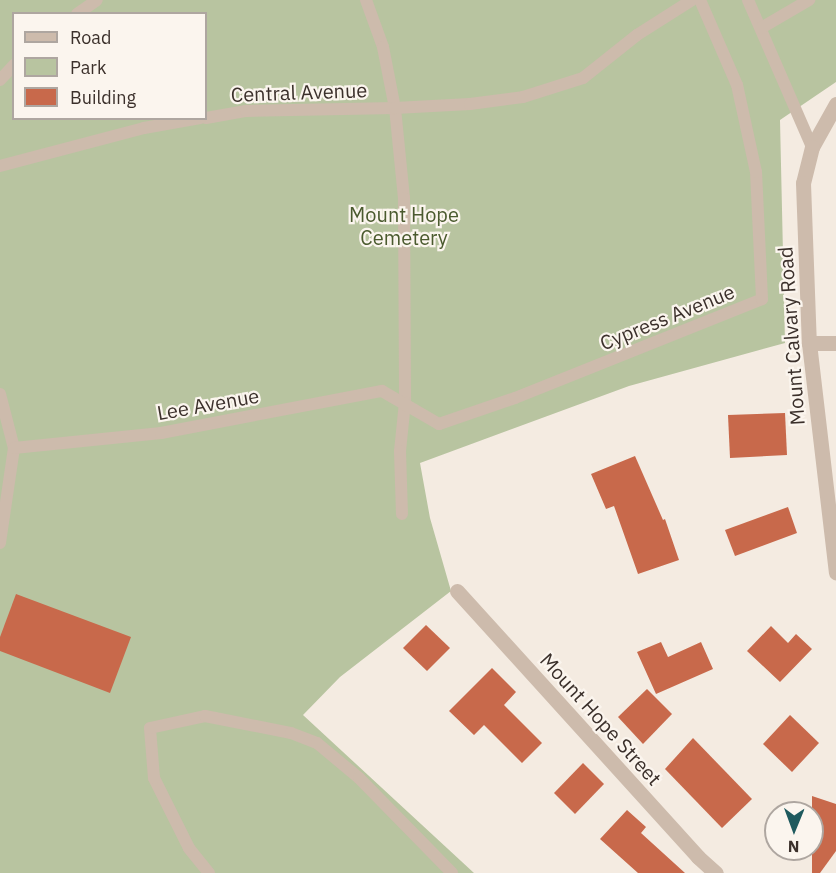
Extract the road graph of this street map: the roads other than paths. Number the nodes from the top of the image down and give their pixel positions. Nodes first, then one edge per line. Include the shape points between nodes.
1 (98, 0) edge
2 (366, 0) edge
3 (692, 0) edge
4 (700, 0) edge
5 (748, 0) edge
6 (809, 0) edge
7 (80, 12) edge
8 (761, 28) junction
9 (12, 67) edge
10 (0, 80) edge
11 (836, 104) edge
12 (395, 108) junction
13 (207, 118) edge
14 (189, 120) edge
15 (812, 147) junction
16 (0, 166) edge
17 (836, 343) edge
18 (810, 344) junction
19 (0, 394) edge
20 (405, 402) junction
21 (14, 448) junction
22 (402, 514) dead end
23 (0, 543) edge
24 (836, 572) edge
25 (457, 591) dead end
26 (209, 873) edge
27 (452, 873) edge
28 (716, 873) edge

1 - 7 lane
2 - 12 lane, Central Avenue via 383,47
3 - 12 lane, Central Avenue via 637,35 583,78 523,97
4 - 20 lane, Cypress Avenue via 737,85 756,172 762,300 439,424
5 - 8 lane
6 - 8 lane
8 - 15 lane
9 - 10 lane
11 - 15 street, Mount Calvary Road
12 - 13 lane, Central Avenue via 246,111
12 - 20 lane, Central Avenue via 404,198
14 - 16 lane
15 - 18 street, Mount Calvary Road via 803,183
17 - 18 street
18 - 24 street, Mount Calvary Road
19 - 21 lane
20 - 21 lane, Lee Avenue via 382,391 162,433
20 - 22 lane via 400,451
21 - 23 lane
25 - 28 street, Mount Hope Street
26 - 27 lane via 189,848 154,778 150,728 205,716 291,733 317,743 359,778

